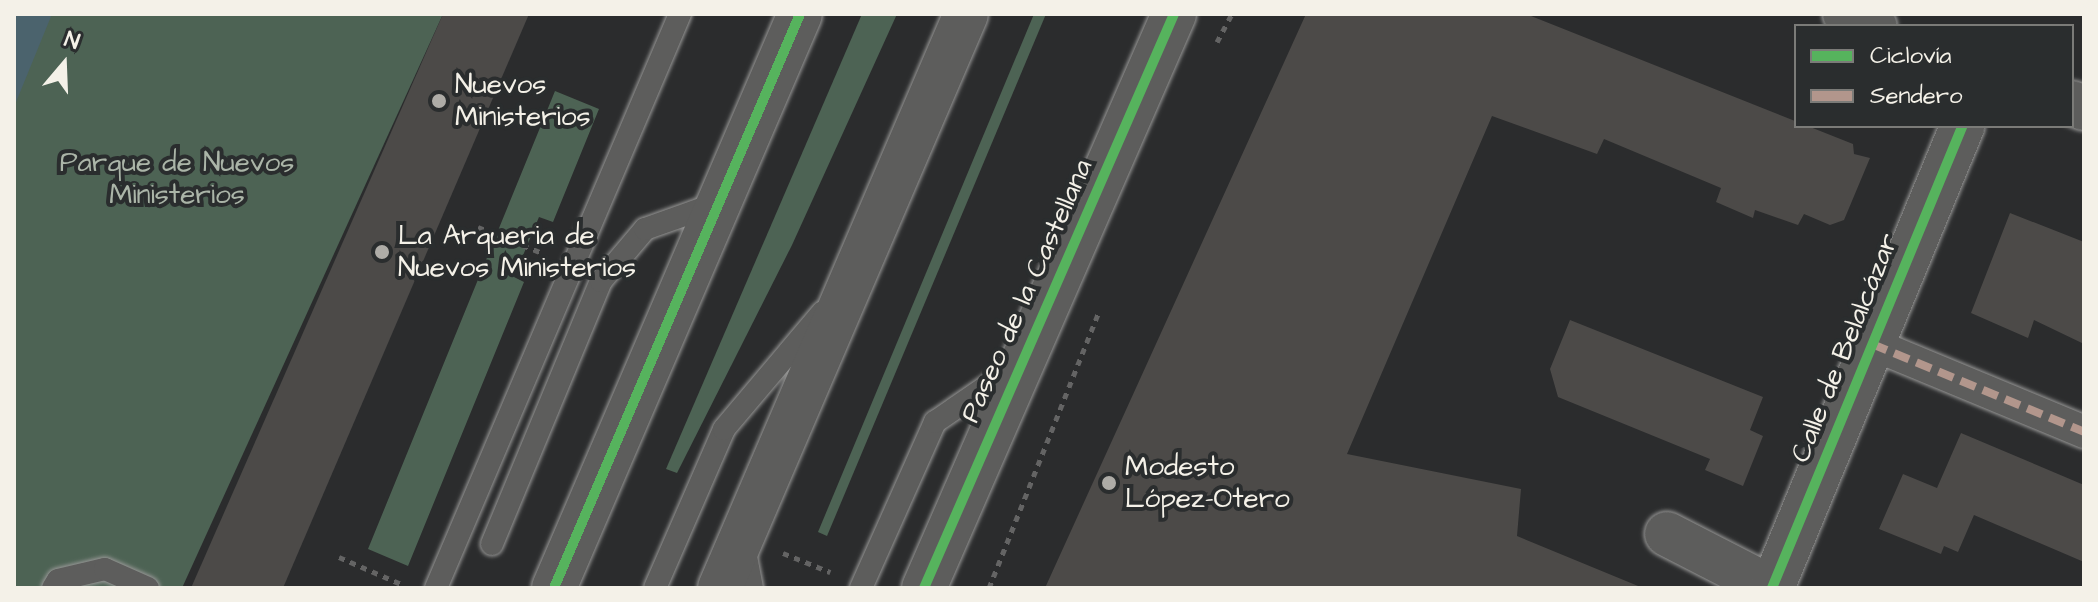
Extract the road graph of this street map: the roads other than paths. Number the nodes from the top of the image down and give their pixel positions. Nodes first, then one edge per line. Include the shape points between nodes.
1 (680, 14) edge
2 (800, 14) edge
3 (966, 14) edge
4 (1174, 14) edge
5 (1845, 14) edge
6 (1870, 24) edge
7 (1961, 128) edge
8 (719, 202) junction
9 (848, 283) junction
10 (1872, 344) junction
11 (1024, 360) junction
12 (2084, 432) edge
13 (1667, 534) dead end
14 (742, 536) junction
15 (492, 544) dead end
16 (53, 588) edge
17 (148, 588) edge
18 (436, 588) edge
19 (554, 588) edge
20 (655, 588) edge
21 (720, 588) edge
22 (752, 588) edge
23 (861, 588) edge
24 (924, 588) edge
25 (1772, 588) edge

1 - 18 lane
2 - 8 main road
3 - 9 main road
4 - 11 main road, Paseo de la Castellana
5 - 6 main road
7 - 10 main road, Calle de Belalcázar
8 - 15 lane via 645,229 601,281
8 - 19 main road
9 - 14 main road
9 - 20 lane via 724,429
10 - 12 street
10 - 25 main road, Calle de Belalcázar
11 - 23 lane, Paseo de la Castellana via 935,422
11 - 24 main road, Paseo de la Castellana
13 - 25 main road
14 - 21 main road
14 - 22 lane
16 - 17 lane via 58,580 105,569

